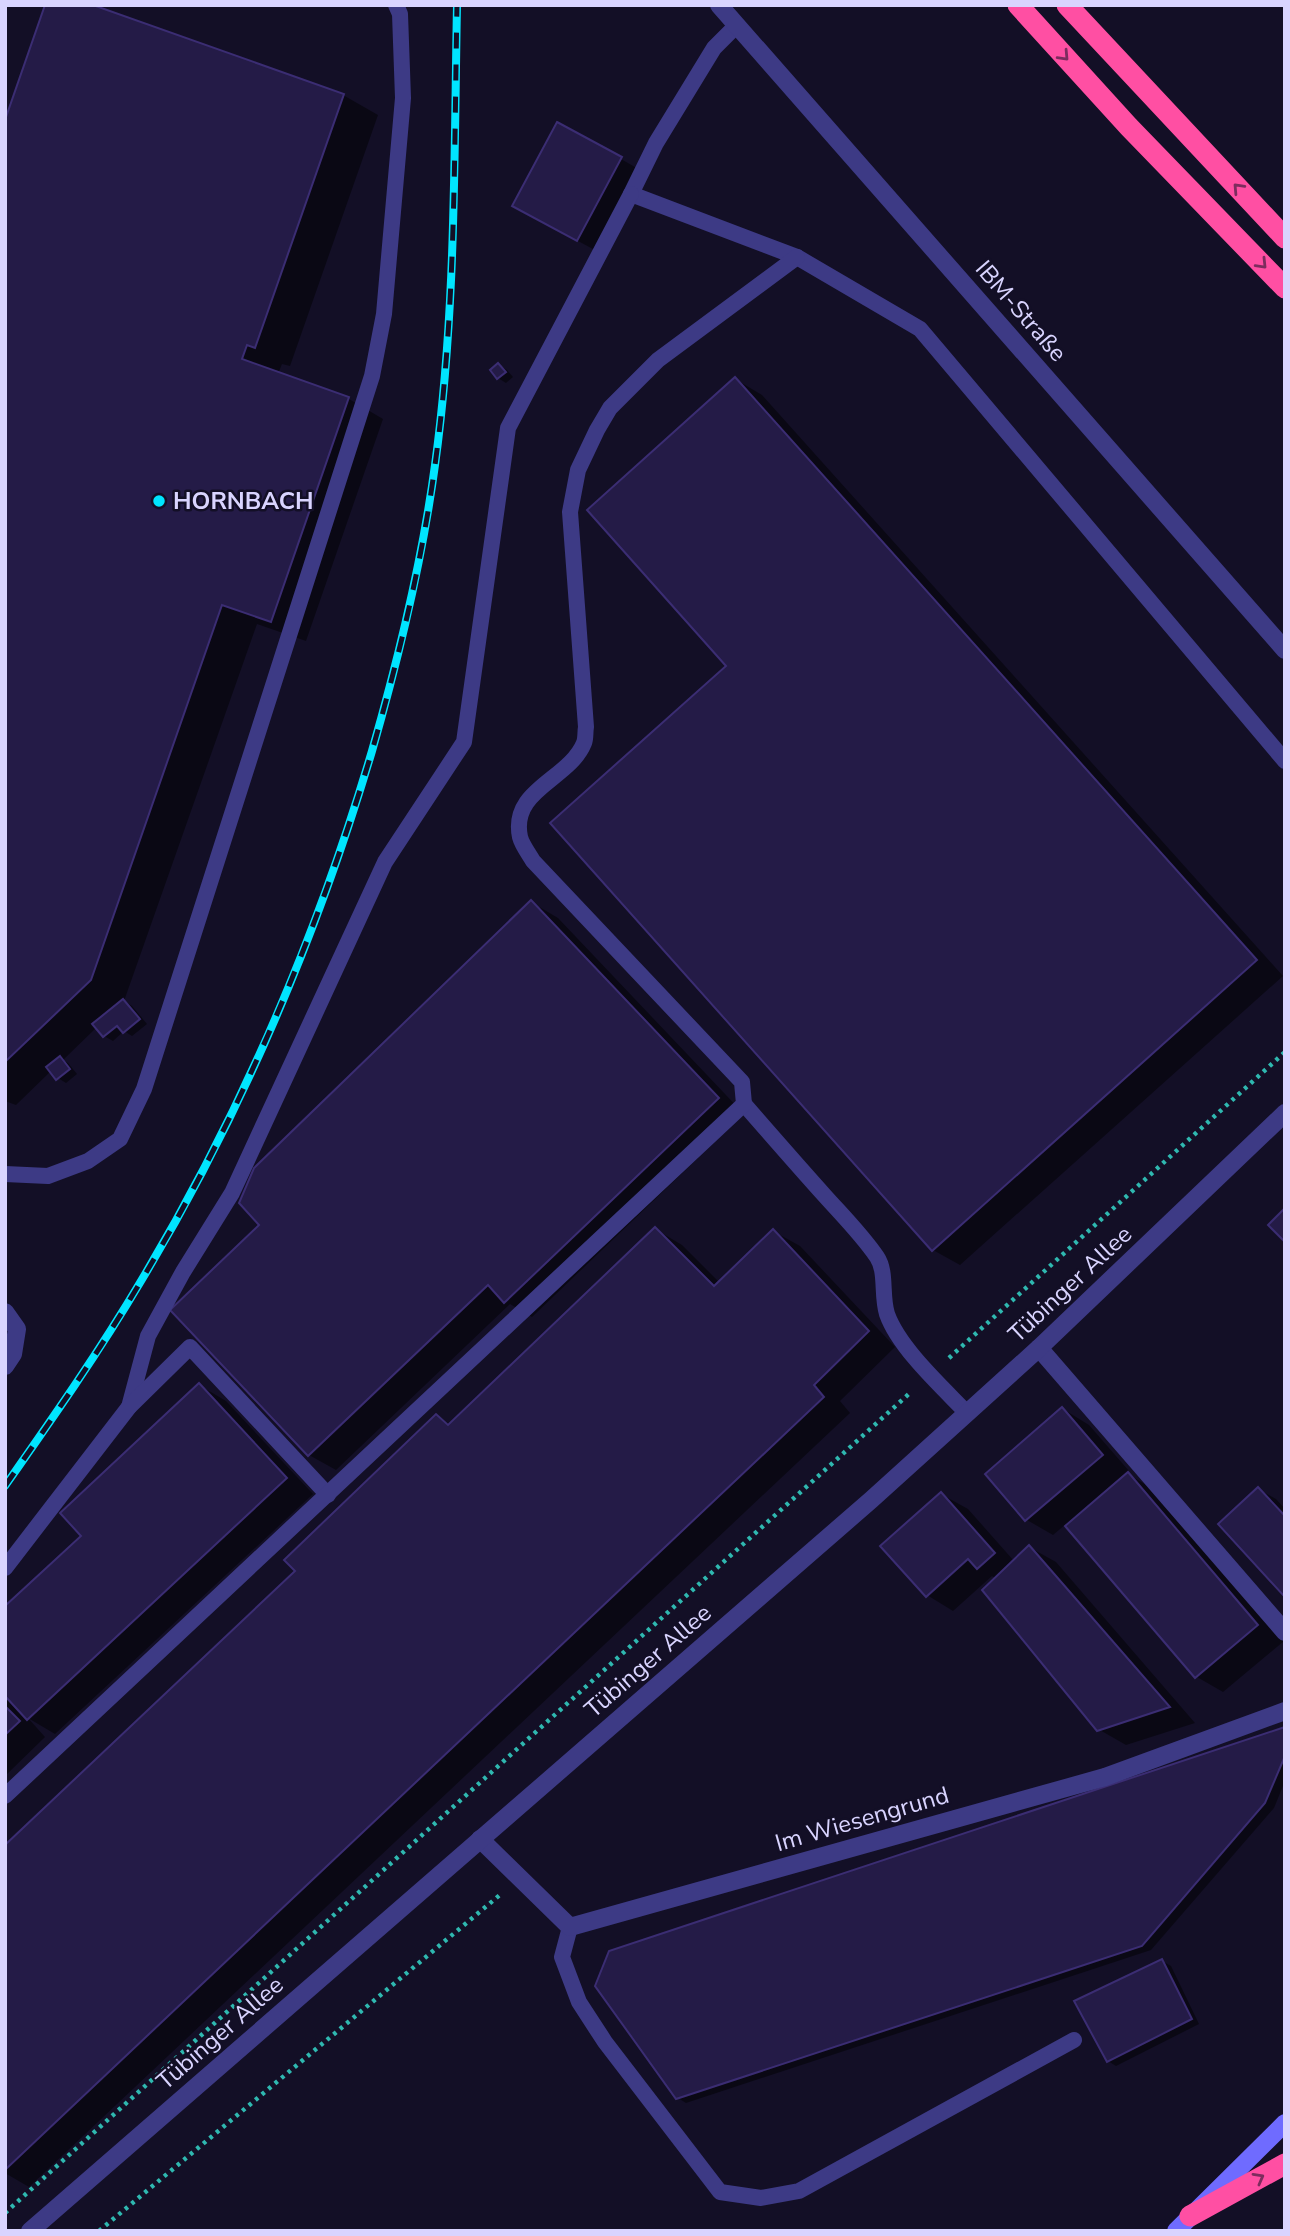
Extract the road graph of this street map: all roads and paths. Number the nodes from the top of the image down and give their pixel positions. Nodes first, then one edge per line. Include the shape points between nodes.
1 (396, 5) edge
2 (719, 5) edge
3 (1018, 5) edge
4 (1067, 5) edge
5 (737, 25) junction
6 (631, 194) junction
7 (1285, 238) edge
8 (797, 257) junction
9 (1285, 288) edge
10 (1285, 650) edge
11 (1285, 761) edge
12 (1285, 1052) edge
13 (744, 1104) junction
14 (1285, 1113) edge
15 (5, 1174) edge
16 (5, 1312) edge
17 (1039, 1348) junction
18 (5, 1366) edge
19 (930, 1375) junction
20 (129, 1407) junction
21 (967, 1413) junction
22 (328, 1495) junction
23 (5, 1568) edge
24 (1285, 1632) edge
25 (1285, 1711) edge
26 (5, 1796) edge
27 (480, 1839) junction
28 (520, 1878) junction
29 (570, 1927) junction
30 (1074, 2040) dead end
31 (1285, 2123) edge
32 (1285, 2164) edge
33 (5, 2213) edge
34 (1183, 2224) edge
35 (30, 2231) edge
36 (99, 2231) edge

1 - 15 lane via 401,14 402,98 384,314 372,376 144,1089 120,1139 88,1161 48,1176
2 - 5 street, IBM-Straße
3 -> 9 highway
7 -> 4 highway
5 - 6 lane via 714,48
5 - 10 street, IBM-Straße
6 - 8 lane
6 - 20 lane via 508,428 464,742 386,862 232,1193 148,1336
8 - 11 lane via 920,329
8 - 13 lane via 658,360 610,408 597,430 578,470 570,512 585,741 525,802 519,816 520,838 533,861 742,1082
12 - 19 path
13 - 19 lane via 877,1258 888,1314 899,1338
13 - 22 lane
14 - 17 street, Tübinger Allee
16 - 18 street via 17,1329 13,1354
17 - 21 street, Tübinger Allee
17 - 24 street
19 - 21 lane
19 - 33 path
20 - 22 lane via 190,1347
20 - 23 lane
21 - 27 street, Tübinger Allee
22 - 26 lane
25 - 29 street, Im Wiesengrund via 1105,1777
27 - 28 street
27 - 35 street, Tübinger Allee
28 - 29 street
28 - 36 path
29 - 30 lane via 562,1957 579,2002 720,2192 761,2198 799,2191
31 - 34 main road
34 -> 32 highway

